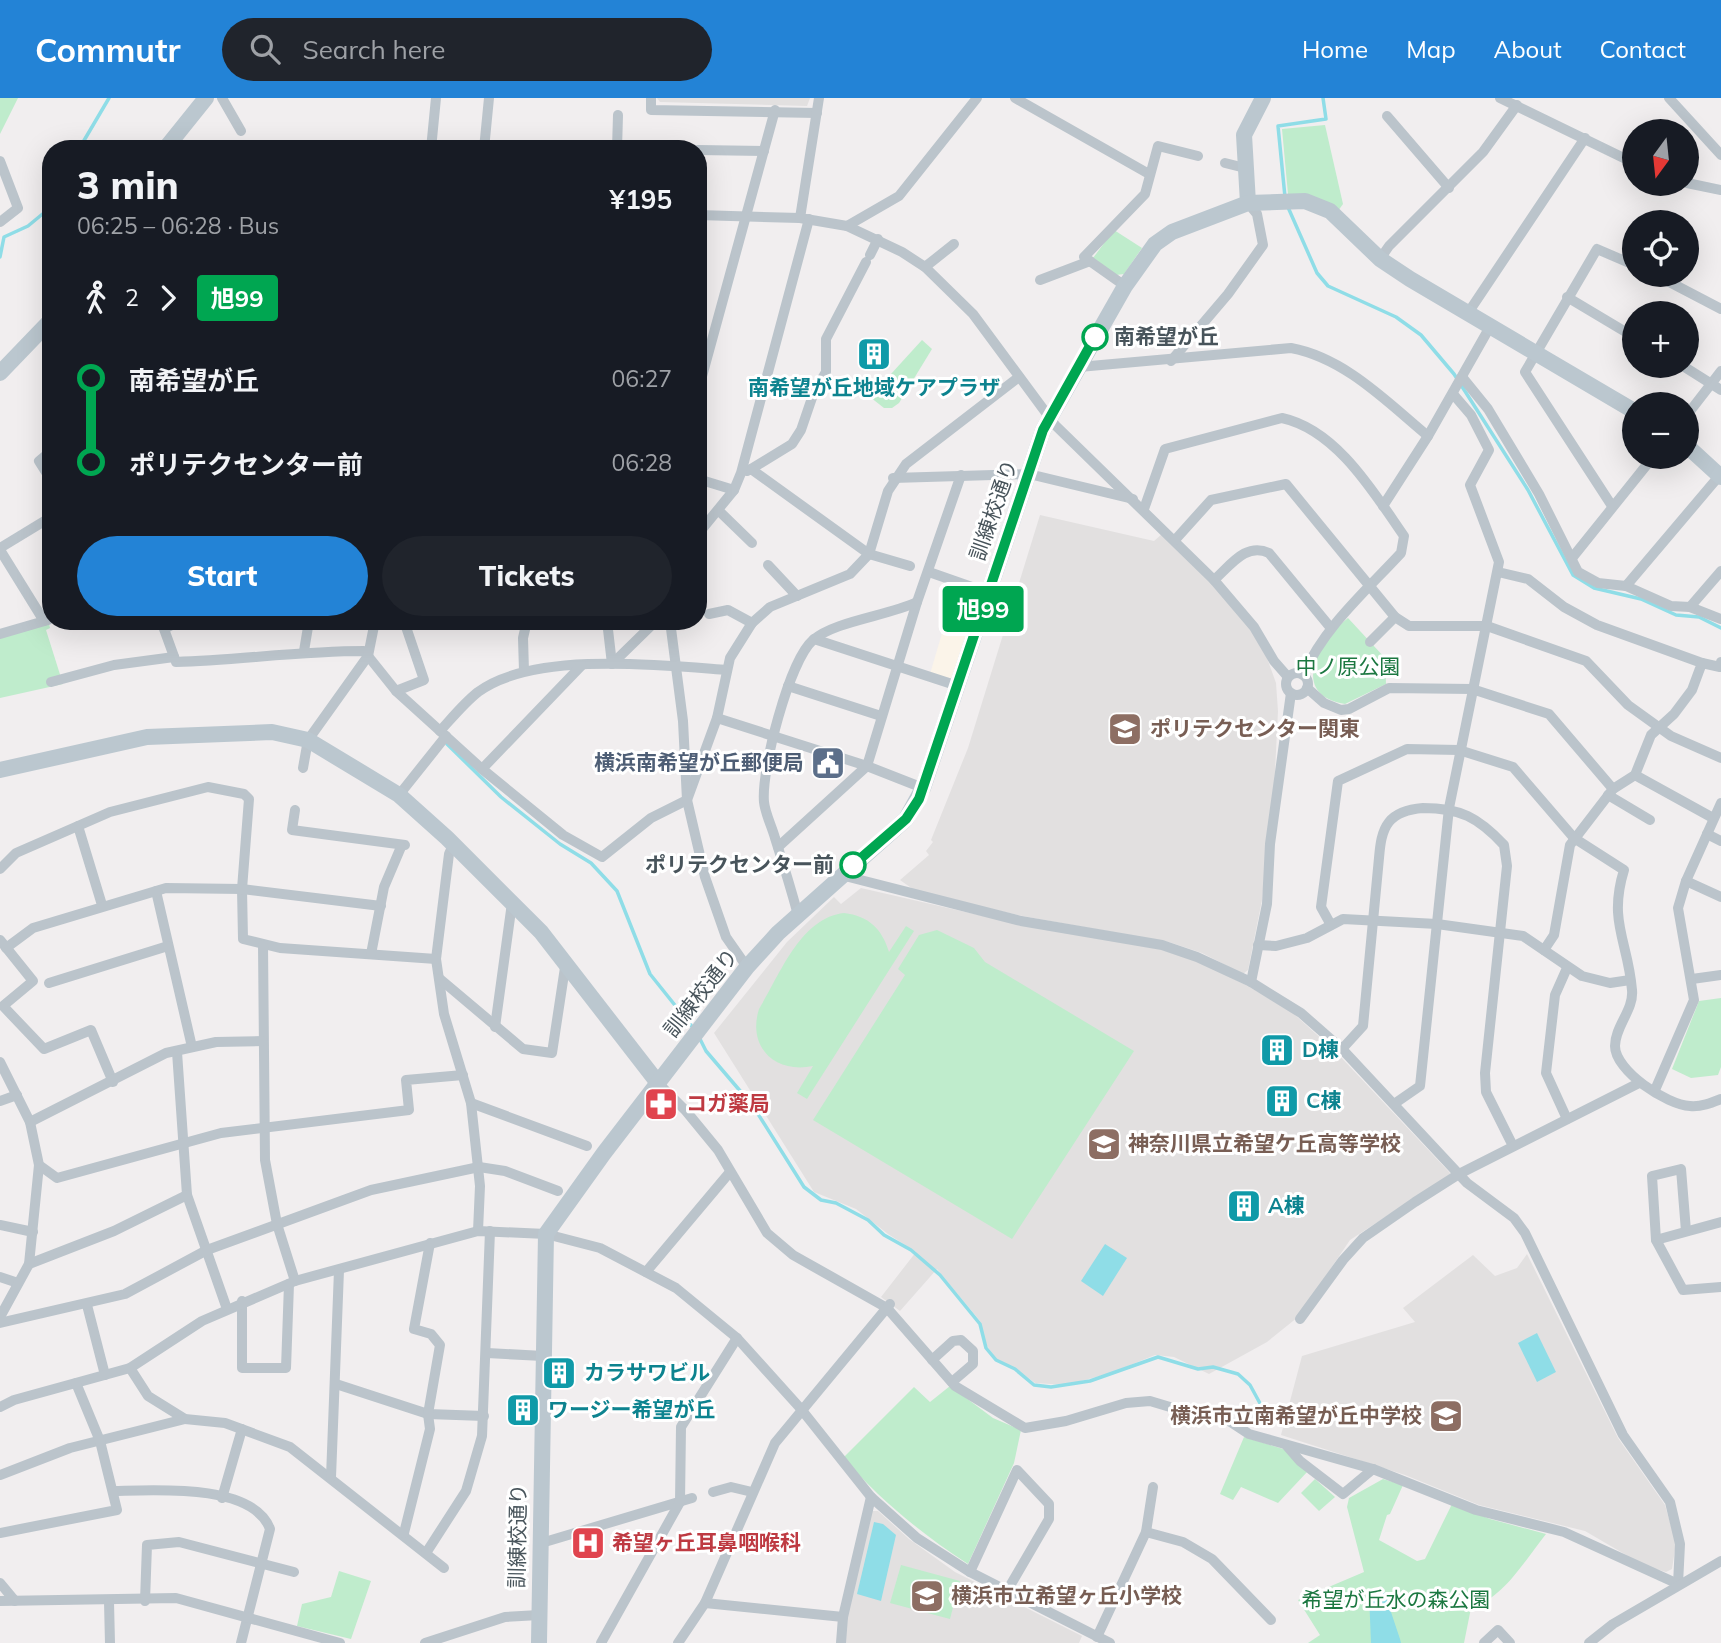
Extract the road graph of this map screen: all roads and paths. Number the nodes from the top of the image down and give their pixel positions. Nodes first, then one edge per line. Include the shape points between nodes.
1 (206, 98) edge
2 (222, 98) edge
3 (436, 98) edge
4 (489, 98) edge
5 (651, 98) edge
6 (819, 98) edge
7 (977, 98) edge
8 (1015, 98) edge
9 (1263, 98) edge
10 (1500, 98) edge
11 (1669, 98) edge
12 (1517, 105) junction
13 (775, 110) junction
14 (817, 113) junction
15 (618, 115) dead end
16 (1387, 116) dead end
17 (242, 131) dead end
18 (1585, 138) junction
19 (171, 140) edge
20 (432, 140) edge
21 (485, 140) edge
22 (617, 140) edge
23 (707, 150) edge
24 (764, 151) junction
25 (1721, 155) edge
26 (1198, 156) dead end
27 (1622, 157) edge
28 (0, 161) edge
29 (1225, 163) dead end
30 (1245, 168) junction
31 (1149, 174) junction
32 (1699, 185) edge
33 (1450, 188) junction
34 (1721, 190) edge
35 (1248, 203) junction
36 (707, 215) edge
37 (747, 216) junction
38 (804, 218) junction
39 (0, 222) edge
40 (848, 226) junction
41 (878, 239) junction
42 (954, 244) dead end
43 (1380, 259) junction
44 (1622, 260) edge
45 (1090, 261) junction
46 (925, 267) junction
47 (1040, 280) dead end
48 (1125, 286) junction
49 (1680, 287) edge
50 (1567, 297) junction
51 (1721, 309) edge
52 (1468, 313) junction
53 (1490, 325) junction
54 (42, 329) edge
55 (1622, 330) edge
56 (1535, 352) junction
57 (707, 359) edge
58 (1171, 361) junction
59 (1079, 367) junction
60 (1721, 371) edge
61 (0, 373) edge
62 (1699, 375) edge
63 (1019, 377) junction
64 (1462, 377) junction
65 (1716, 386) edge
66 (1452, 394) junction
67 (1699, 403) edge
68 (1622, 404) edge
69 (1049, 416) junction
70 (1428, 436) junction
71 (1699, 457) edge
72 (1643, 469) edge
73 (746, 471) junction
74 (1029, 474) junction
75 (961, 475) junction
76 (1720, 476) edge
77 (893, 478) junction
78 (707, 482) edge
79 (734, 490) junction
80 (1135, 499) junction
81 (1383, 506) junction
82 (1612, 506) junction
83 (1144, 509) junction
84 (719, 511) junction
85 (42, 524) edge
86 (707, 524) edge
87 (1175, 540) junction
88 (752, 543) dead end
89 (0, 549) edge
90 (869, 554) junction
91 (1572, 558) junction
92 (768, 565) dead end
93 (910, 566) dead end
94 (1721, 571) edge
95 (929, 572) junction
96 (1498, 572) junction
97 (1214, 580) junction
98 (1626, 586) junction
99 (1370, 587) junction
100 (989, 593) junction
101 (797, 596) junction
102 (917, 602) junction
103 (1690, 607) junction
104 (42, 613) edge
105 (709, 614) dead end
106 (1395, 617) junction
107 (1721, 619) edge
108 (42, 622) edge
109 (752, 623) junction
110 (1487, 626) junction
111 (1329, 627) junction
112 (164, 630) edge
113 (308, 630) edge
114 (372, 630) edge
115 (407, 630) edge
116 (525, 630) edge
117 (608, 630) edge
118 (647, 630) edge
119 (671, 630) edge
120 (0, 634) edge
121 (814, 639) junction
122 (1370, 642) dead end
123 (304, 651) junction
124 (368, 656) junction
125 (174, 657) junction
126 (1721, 662) edge
127 (1702, 663) junction
128 (612, 664) junction
129 (582, 665) junction
130 (675, 666) junction
131 (897, 666) junction
132 (727, 670) junction
133 (524, 671) junction
134 (1303, 675) junction
135 (1288, 677) junction
136 (51, 682) dead end
137 (958, 686) junction
138 (788, 687) junction
139 (1307, 688) junction
140 (1472, 689) junction
141 (396, 691) junction
142 (1291, 693) junction
143 (881, 716) junction
144 (717, 718) junction
145 (1660, 727) junction
146 (443, 734) junction
147 (773, 736) junction
148 (307, 740) junction
149 (1459, 750) junction
150 (1721, 758) edge
151 (867, 765) junction
152 (303, 768) dead end
153 (482, 769) junction
154 (0, 771) edge
155 (1634, 775) junction
156 (923, 788) junction
157 (1611, 792) junction
158 (399, 795) junction
159 (687, 800) junction
160 (1721, 803) edge
161 (1449, 808) junction
162 (295, 810) dead end
163 (1713, 818) junction
164 (1650, 820) dead end
165 (78, 826) junction
166 (1707, 834) junction
167 (1574, 838) junction
168 (1721, 841) edge
169 (453, 845) junction
170 (778, 848) junction
171 (0, 869) edge
172 (841, 875) junction
173 (1686, 881) junction
174 (242, 889) junction
175 (156, 891) junction
176 (1721, 897) edge
177 (512, 903) junction
178 (103, 905) junction
179 (381, 906) junction
180 (798, 915) junction
181 (1373, 920) junction
182 (1437, 924) junction
183 (1331, 925) junction
184 (1499, 932) junction
185 (3, 944) edge
186 (263, 945) junction
187 (1258, 945) junction
188 (168, 946) junction
189 (1544, 950) junction
190 (371, 954) junction
191 (436, 959) junction
192 (566, 961) junction
193 (747, 967) junction
194 (1567, 968) junction
195 (1721, 975) edge
196 (440, 979) junction
197 (1692, 979) junction
198 (1630, 981) junction
199 (1251, 982) junction
200 (50, 983) dead end
201 (1, 1007) edge
202 (495, 1027) junction
203 (263, 1041) junction
204 (192, 1047) junction
205 (1342, 1049) junction
206 (177, 1052) junction
207 (0, 1062) edge
208 (463, 1076) junction
209 (113, 1082) junction
210 (658, 1083) junction
211 (1639, 1083) junction
212 (1655, 1090) junction
213 (16, 1094) junction
214 (1721, 1100) edge
215 (0, 1101) edge
216 (471, 1103) junction
217 (1394, 1104) junction
218 (1567, 1119) junction
219 (30, 1122) junction
220 (265, 1128) junction
221 (183, 1143) junction
222 (587, 1146) dead end
223 (1513, 1146) junction
224 (39, 1165) junction
225 (479, 1167) junction
226 (730, 1172) junction
227 (1459, 1174) junction
228 (558, 1191) dead end
229 (187, 1195) junction
230 (1721, 1222) edge
231 (277, 1224) junction
232 (0, 1225) edge
233 (484, 1231) junction
234 (1686, 1231) junction
235 (33, 1232) junction
236 (546, 1234) junction
237 (1656, 1240) junction
238 (430, 1244) junction
239 (207, 1250) junction
240 (29, 1264) junction
241 (339, 1270) junction
242 (646, 1272) junction
243 (0, 1277) edge
244 (292, 1282) junction
245 (18, 1283) junction
246 (1721, 1287) edge
247 (242, 1301) junction
248 (87, 1305) junction
249 (889, 1306) junction
250 (227, 1309) junction
251 (0, 1317) edge
252 (1300, 1320) dead end
253 (0, 1323) edge
254 (737, 1338) junction
255 (487, 1353) junction
256 (543, 1356) junction
257 (932, 1360) junction
258 (130, 1368) junction
259 (105, 1375) junction
260 (952, 1382) junction
261 (76, 1383) junction
262 (336, 1384) junction
263 (0, 1407) edge
264 (801, 1409) junction
265 (428, 1414) junction
266 (484, 1416) junction
267 (185, 1419) junction
268 (242, 1429) junction
269 (100, 1440) junction
270 (1286, 1445) junction
271 (1373, 1469) junction
272 (0, 1475) edge
273 (331, 1477) junction
274 (1153, 1487) dead end
275 (114, 1491) junction
276 (713, 1492) dead end
277 (752, 1492) junction
278 (871, 1497) junction
279 (222, 1498) junction
280 (692, 1499) dead end
281 (680, 1502) junction
282 (1146, 1532) junction
283 (0, 1534) edge
284 (404, 1534) junction
285 (538, 1544) junction
286 (426, 1553) junction
287 (1721, 1561) edge
288 (262, 1564) junction
289 (444, 1568) dead end
290 (294, 1572) dead end
291 (970, 1572) junction
292 (0, 1583) edge
293 (1678, 1584) junction
294 (1007, 1591) junction
295 (0, 1601) edge
296 (15, 1601) junction
297 (145, 1601) junction
298 (109, 1602) junction
299 (705, 1603) junction
300 (539, 1615) junction
301 (248, 1616) junction
302 (843, 1617) junction
303 (1271, 1620) dead end
304 (1091, 1638) edge
305 (110, 1643) edge
306 (241, 1643) edge
307 (340, 1643) edge
308 (425, 1643) edge
309 (538, 1643) edge
310 (601, 1643) edge
311 (678, 1643) edge
312 (841, 1643) edge
313 (1110, 1643) edge
314 (1484, 1643) edge
315 (1510, 1643) edge
316 (1590, 1643) edge

1 - 19 street
2 - 17 street
3 - 20 street
4 - 21 street
5 - 13 street via 651,110
6 - 14 street
7 - 40 street via 899,197
8 - 31 street
9 - 30 street via 1244,135
10 - 12 street
11 - 25 street
12 - 18 street
12 - 33 street
13 - 14 street
13 - 24 street
14 - 38 street
15 - 22 street
16 - 33 street
18 - 27 street
18 - 52 street
23 - 24 street
24 - 37 street
26 - 31 street via 1158,146
28 - 39 street via 18,208
29 - 30 street
30 - 35 street
31 - 45 street via 1145,194 1084,257
32 - 34 street
33 - 43 street
35 - 43 street, 訓練校通り via 1283,200 1318,205
35 - 48 street, 訓練校通り via 1165,236
35 - 58 street via 1257,214 1263,245
36 - 37 street
37 - 38 street
37 - 57 street
38 - 40 street
38 - 73 street
40 - 41 street
41 - 46 street
41 - 73 street via 826,339 826,372 801,430 792,444
42 - 46 street
43 - 52 street, 訓練校通り
44 - 50 street via 1597,249
45 - 47 street
45 - 48 street
46 - 63 street via 973,314
48 - 59 street, 訓練校通り
49 - 51 street
50 - 55 street
50 - 56 street
52 - 53 street, 訓練校通り
53 - 56 street, 訓練校通り
53 - 64 street
54 - 61 street
56 - 68 street, 訓練校通り
56 - 82 street via 1525,372
58 - 59 street
58 - 70 street via 1291,348 1307,351 1354,375
59 - 69 street, 訓練校通り
60 - 65 street
62 - 65 street
63 - 69 street
63 - 77 street
64 - 66 street
64 - 91 street via 1488,409
65 - 67 street
66 - 70 street
66 - 96 street via 1471,415 1489,450 1470,485 1499,562
69 - 74 street, 訓練校通り
69 - 80 street
70 - 81 street
71 - 76 street
72 - 82 street
73 - 79 street
73 - 90 street
74 - 75 street
74 - 80 street
74 - 100 street, 訓練校通り
75 - 77 street
75 - 95 street
76 - 98 street
77 - 90 street
78 - 79 street
79 - 84 street
80 - 83 street
81 - 83 street via 1340,452 1297,421 1282,418 1165,449
81 - 99 street via 1404,536 1404,544
82 - 91 street
83 - 87 street
84 - 86 street
84 - 88 street
85 - 89 street
87 - 97 street
87 - 99 street via 1211,500 1286,484
89 - 104 street
90 - 93 street
90 - 101 street via 850,574
91 - 98 street via 1578,572 1598,583
92 - 101 street
94 - 103 street
95 - 100 street
95 - 102 street
96 - 110 street
96 - 127 street via 1528,579 1597,625
97 - 111 street via 1247,551 1260,549 1269,553
97 - 135 street via 1254,626
98 - 103 street via 1671,606
99 - 106 street
99 - 111 street
100 - 137 street, 訓練校通り
101 - 109 street via 770,607
102 - 121 street via 836,627
102 - 131 street
103 - 107 street
105 - 109 street via 728,610
106 - 110 street via 1409,626
106 - 122 street
108 - 120 street
109 - 132 street
110 - 140 street
110 - 145 street via 1586,660 1628,705
111 - 134 street
112 - 125 street
113 - 123 street
114 - 124 street
115 - 141 street via 424,680
116 - 133 street
117 - 128 street
118 - 128 street
119 - 130 street
121 - 131 street
121 - 138 street via 803,650
123 - 124 street via 364,651
123 - 125 street via 190,662 176,662
124 - 141 street
124 - 148 street
125 - 136 street via 114,665
126 - 127 street via 1720,667
127 - 145 street via 1692,690
128 - 129 street
128 - 130 street
129 - 133 street
129 - 153 street
130 - 132 street
130 - 159 street
131 - 137 street
131 - 143 street
132 - 144 street
133 - 146 street via 479,691
134 - 135 street
134 - 139 street
135 - 142 street
137 - 156 street, 訓練校通り
138 - 143 street
138 - 147 street
139 - 140 street via 1341,710 1389,688
139 - 142 street via 1302,694
140 - 149 street
140 - 157 street via 1549,714
141 - 146 street
142 - 187 street
143 - 151 street
144 - 147 street
144 - 159 street
145 - 150 street
145 - 155 street via 1651,735
146 - 153 street
146 - 158 street
147 - 151 street
147 - 170 street via 764,802
148 - 152 street
148 - 154 street via 272,732 147,737
148 - 158 street
149 - 161 street
149 - 167 street via 1513,767
149 - 183 street via 1408,749 1338,781 1321,907
151 - 156 street
151 - 170 street
153 - 159 street via 563,835 602,857 651,818
155 - 157 street
155 - 163 street
156 - 172 street, 訓練校通り via 906,819
157 - 164 street
157 - 167 street
158 - 169 street
159 - 193 street via 705,877 726,937
160 - 163 street
161 - 181 street via 1413,809 1388,822 1382,836
161 - 182 street
161 - 184 street via 1473,817 1504,845 1507,866
162 - 179 street via 292,830 403,846 384,887
163 - 166 street
165 - 171 street via 16,853
165 - 174 street via 208,787 244,794 249,799
165 - 178 street
166 - 168 street
166 - 173 street
167 - 189 street via 1554,935
167 - 198 street via 1624,870 1617,892 1617,923
169 - 177 street
169 - 191 street
170 - 180 street
172 - 180 street, 訓練校通り
172 - 199 street via 1021,921 1162,945
173 - 176 street
173 - 197 street via 1678,908
174 - 175 street
174 - 179 street
174 - 186 street via 243,939
175 - 178 street
175 - 188 street
177 - 192 street
177 - 202 street
178 - 185 street via 33,928
179 - 190 street
180 - 193 street, 訓練校通り
181 - 182 street
181 - 183 street via 1343,919
181 - 205 street via 1363,1026
182 - 184 street
182 - 217 street via 1420,1086
183 - 187 street via 1307,938 1276,946
184 - 189 street via 1523,936
184 - 223 street via 1486,1092
185 - 201 street via 33,981
186 - 190 street
186 - 203 street
187 - 199 street
188 - 200 street
188 - 204 street
189 - 194 street
190 - 191 street
191 - 196 street
192 - 202 street via 552,1053 523,1049
192 - 210 street
193 - 210 street, 訓練校通り
194 - 198 street via 1597,982
194 - 218 street via 1555,995 1546,1073
195 - 197 street
196 - 202 street
196 - 208 street via 444,1014
197 - 212 street via 1695,1000
198 - 211 street via 1631,1004 1615,1046
199 - 205 street via 1301,1013
201 - 209 street via 44,1049 91,1030
203 - 204 street
203 - 220 street
204 - 206 street
205 - 217 street
206 - 209 street via 166,1053
206 - 221 street
207 - 213 street
208 - 216 street
208 - 220 street via 406,1080 409,1110
209 - 219 street
210 - 226 street via 700,1127
210 - 236 street, 訓練校通り
211 - 212 street
211 - 218 street
212 - 214 street via 1690,1106
213 - 215 street
213 - 219 street
216 - 222 street
216 - 225 street
217 - 227 street
218 - 223 street
219 - 224 street
220 - 221 street
220 - 231 street via 267,1182
221 - 224 street via 57,1178
221 - 229 street
223 - 227 street
224 - 235 street
225 - 228 street via 505,1171
225 - 231 street via 371,1190
225 - 233 street
226 - 242 street
226 - 249 street via 767,1233 793,1255
227 - 252 street via 1363,1238
227 - 293 street via 1514,1218 1525,1233 1623,1435 1670,1502 1681,1544
229 - 239 street
229 - 240 street via 114,1231
230 - 234 street
231 - 239 street
231 - 244 street
232 - 235 street
233 - 236 street
233 - 238 street
233 - 255 street
234 - 237 street
234 - 237 street via 1681,1169 1652,1176
235 - 240 street
236 - 242 street via 600,1248
236 - 256 street, 訓練校通り
237 - 246 street via 1684,1290
238 - 241 street
238 - 265 street via 414,1329 431,1334 440,1345
239 - 248 street via 125,1294
239 - 250 street
240 - 245 street
241 - 244 street
241 - 262 street
242 - 254 street via 676,1289
243 - 245 street
244 - 247 street
244 - 247 street via 286,1368 242,1368
245 - 251 street
247 - 250 street
248 - 253 street
248 - 259 street
249 - 257 street
249 - 264 street
250 - 258 street
254 - 264 street
254 - 281 street via 681,1427
255 - 256 street
255 - 266 street
256 - 285 street, 訓練校通り
257 - 260 street
257 - 260 street via 961,1340 973,1351 973,1364
258 - 259 street
258 - 267 street via 148,1396
259 - 261 street
260 - 270 street via 1025,1428 1150,1401 1180,1410 1214,1411 1249,1434
261 - 263 street
261 - 269 street
262 - 265 street
262 - 273 street
264 - 277 street via 775,1443
264 - 278 street
265 - 266 street
265 - 284 street via 430,1429
266 - 286 street via 466,1491
267 - 268 street
267 - 269 street
268 - 273 street via 290,1447
268 - 279 street
269 - 272 street
269 - 275 street
270 - 271 street
270 - 271 street via 1343,1494
271 - 293 street via 1476,1510 1564,1532
273 - 284 street
274 - 282 street
275 - 279 street via 190,1489
275 - 283 street via 117,1510
276 - 277 street via 731,1487
277 - 299 street
278 - 291 street via 917,1538
278 - 302 street
279 - 288 street via 256,1507 267,1518 270,1529
280 - 281 street
281 - 285 street
281 - 310 street
282 - 303 street via 1183,1542 1212,1559
282 - 304 street
284 - 286 street
285 - 300 street, 訓練校通り
286 - 289 street
287 - 293 street
288 - 290 street
288 - 297 street via 179,1542 147,1545
288 - 301 street
291 - 294 street
291 - 294 street via 1017,1470 1049,1504 1049,1518
292 - 296 street
293 - 316 street via 1613,1623
294 - 304 street
295 - 296 street
296 - 298 street
297 - 298 street
297 - 301 street via 176,1598
298 - 305 street
299 - 302 street
299 - 311 street
300 - 308 street via 506,1617
300 - 309 street, 訓練校通り
301 - 306 street
301 - 307 street
302 - 312 street
304 - 313 street
314 - 315 street via 1498,1630

